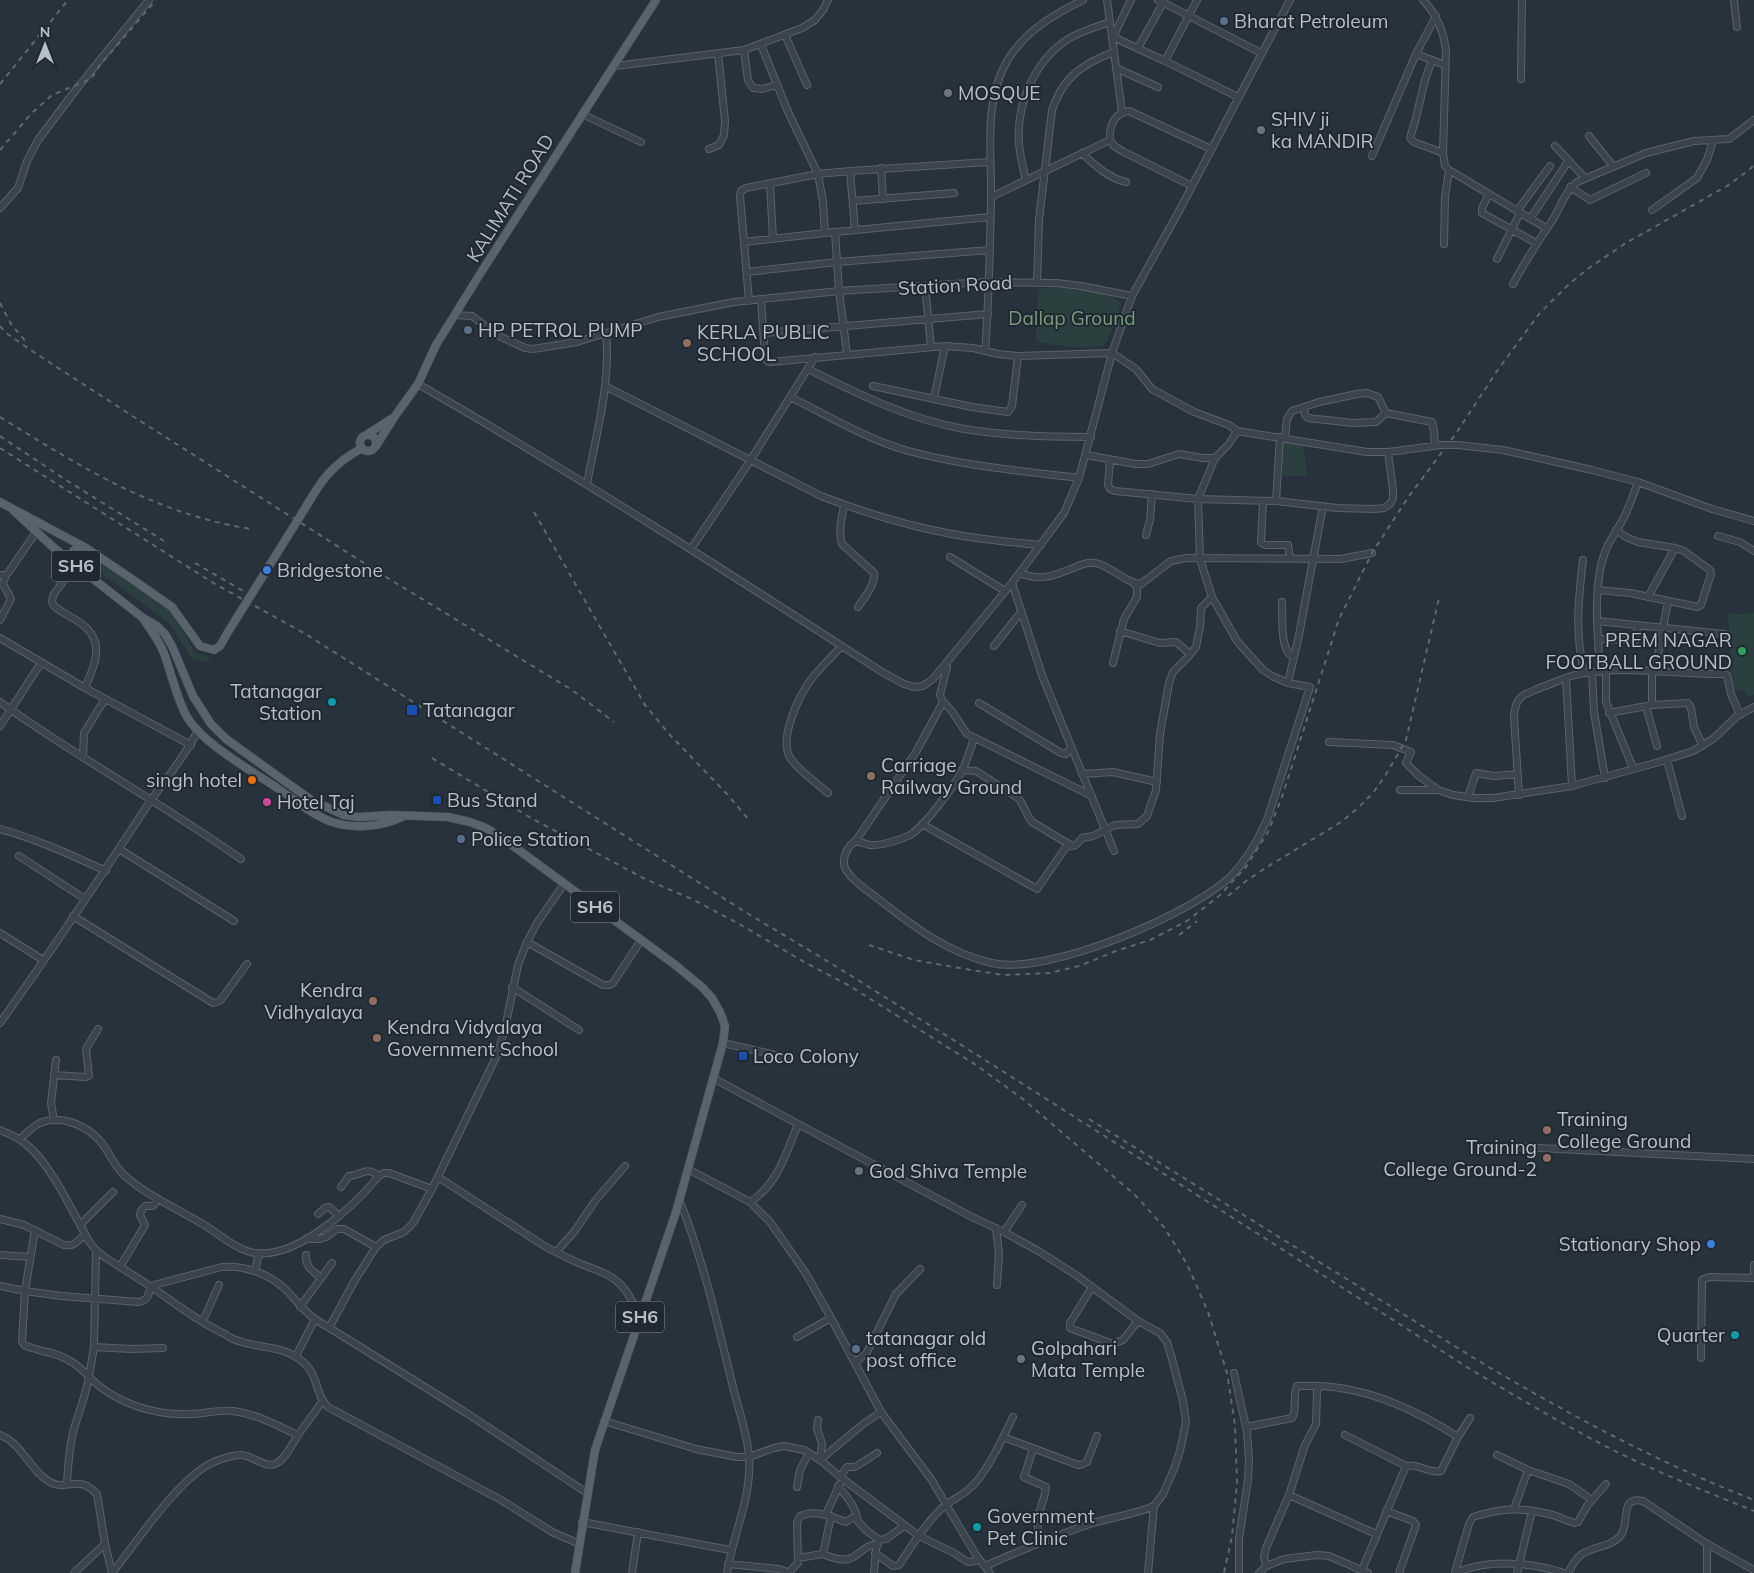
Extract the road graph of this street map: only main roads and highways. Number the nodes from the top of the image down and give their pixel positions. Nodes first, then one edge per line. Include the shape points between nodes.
1 (656, 0) edge
2 (395, 416) junction
3 (366, 435) junction
4 (376, 446) junction
5 (362, 448) junction
6 (0, 502) edge
7 (13, 510) junction
8 (86, 548) junction
9 (74, 564) junction
10 (143, 618) junction
11 (404, 817) junction
12 (575, 1573) edge

1 - 2 main road, KALIMATI ROAD via 436,345 418,384
2 - 3 main road, KALIMATI ROAD
2 - 4 main road, KALIMATI ROAD
3 - 4 main road via 375,438
3 - 5 main road via 360,441
4 - 5 main road via 371,451
5 - 8 main road, bridge via 327,474 220,646 214,650 200,646 172,607
6 - 7 main road, SH6
7 - 8 main road
7 - 9 main road, SH6
8 - 9 main road via 73,551
9 - 10 main road, SH6
10 - 11 main road, SH6 via 165,634 193,696 211,724 226,739 311,800 332,810 360,817
10 - 11 main road, SH6 via 159,643 188,718 216,746 311,812 330,821 362,826
11 - 12 main road, SH6 via 448,817 470,822 505,840 674,964 712,998 725,1026 680,1199 595,1450

